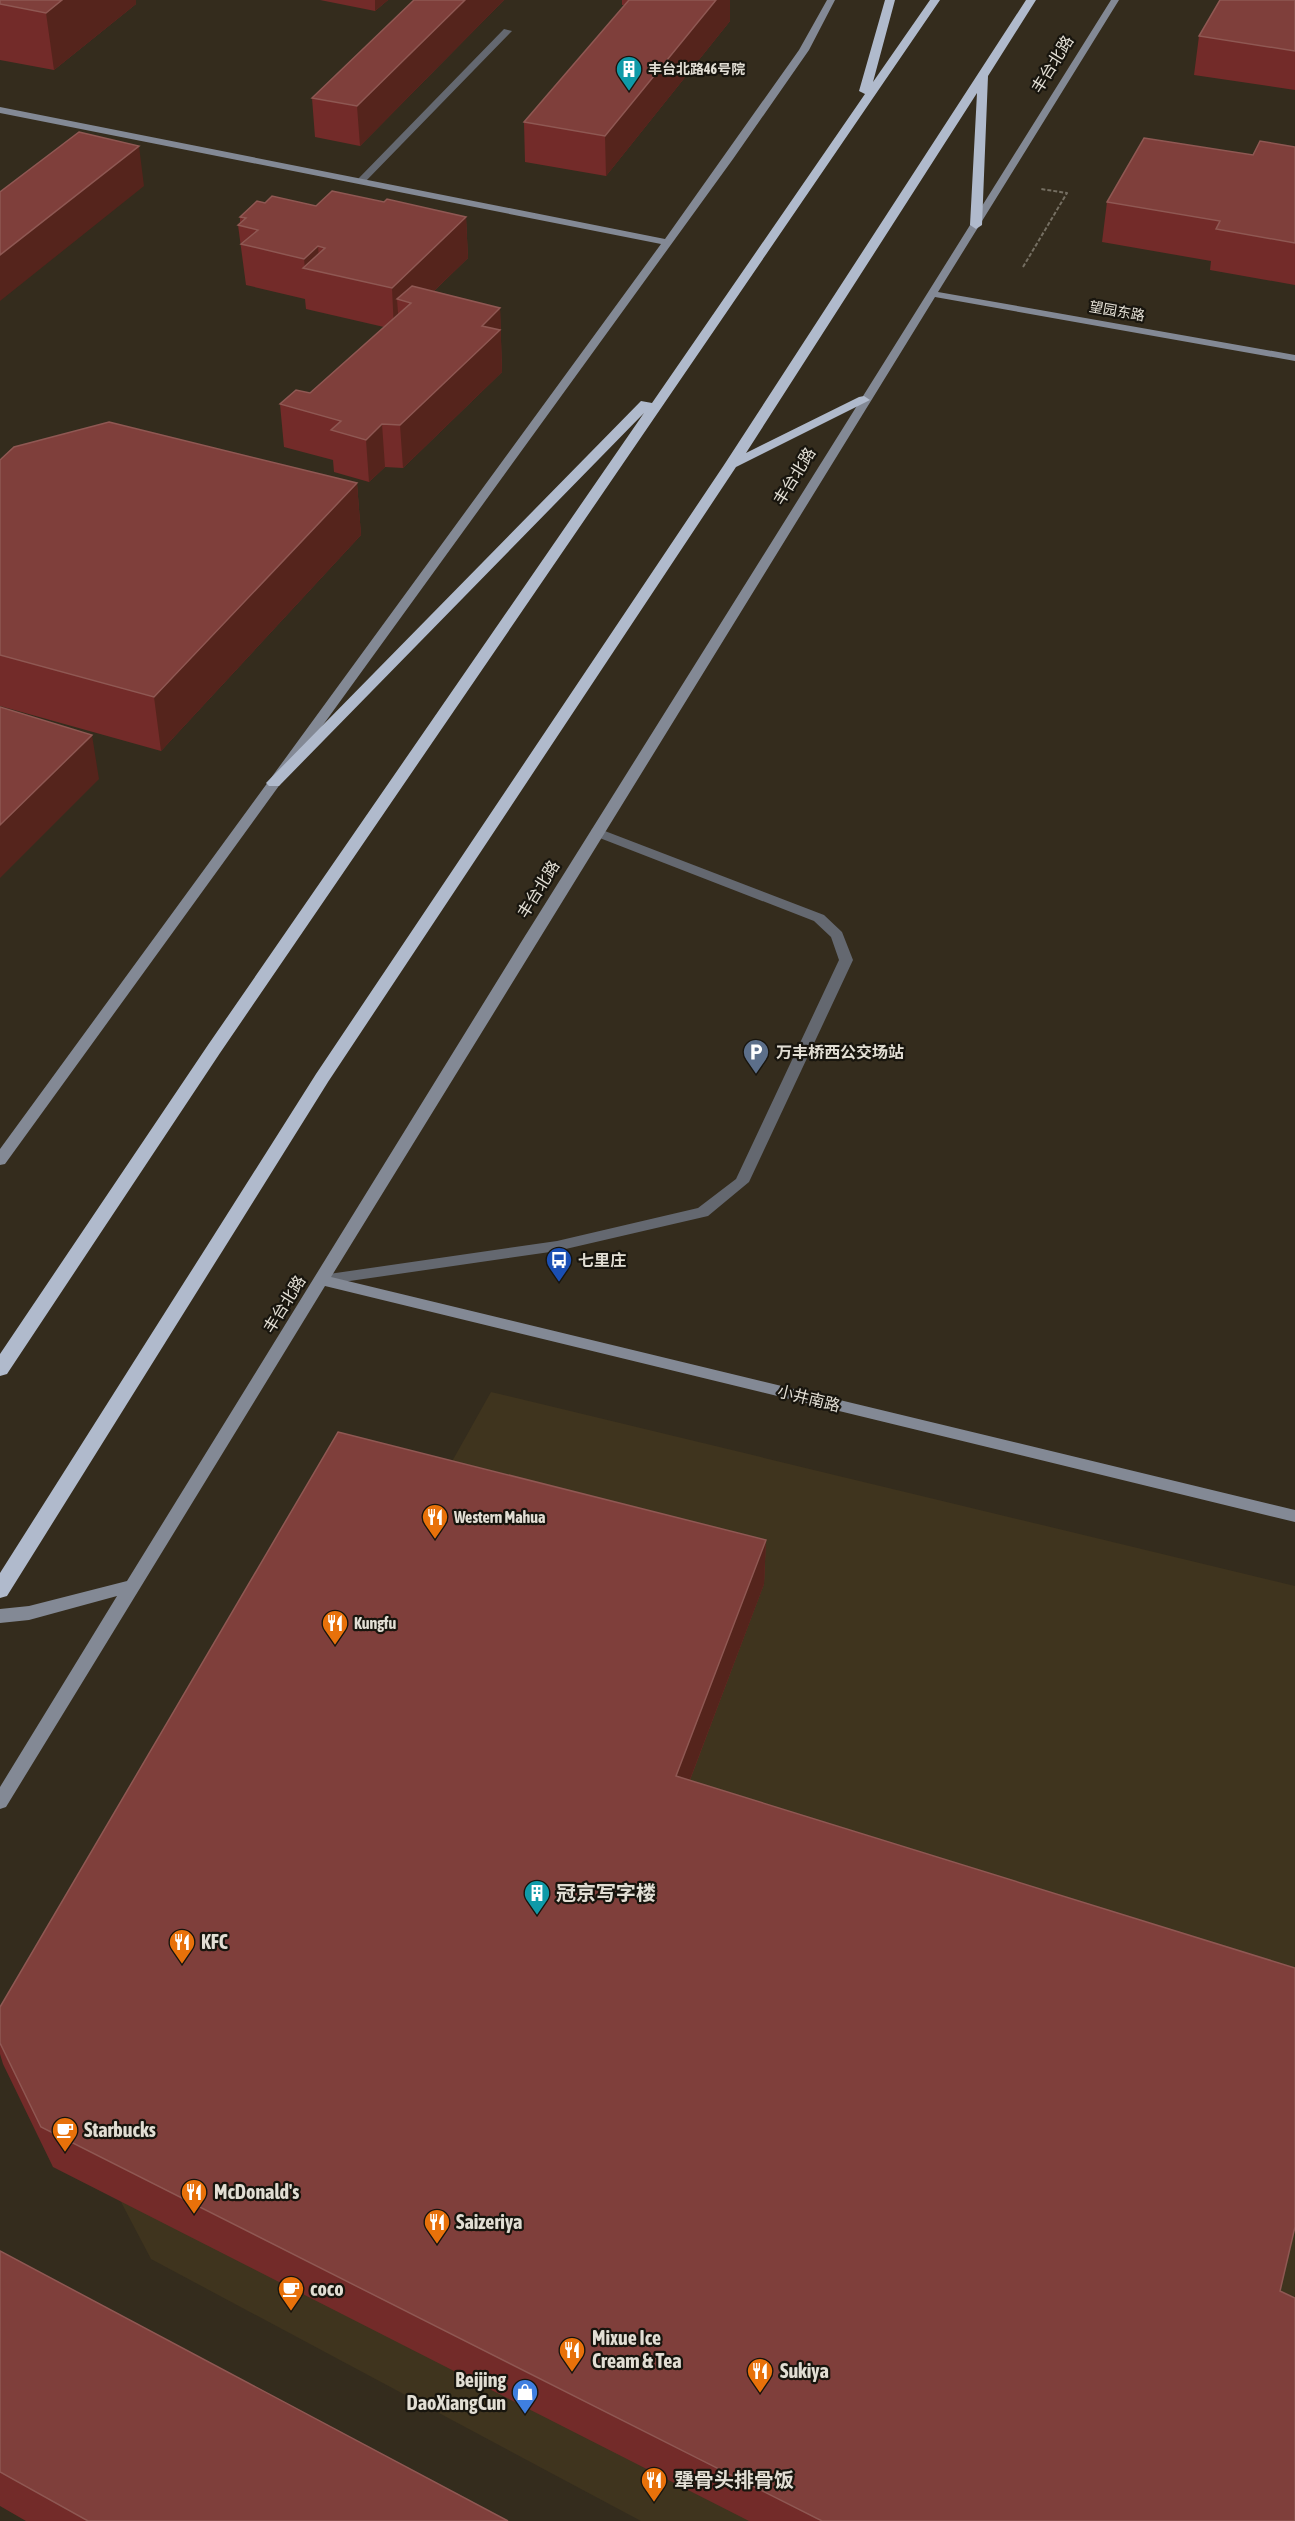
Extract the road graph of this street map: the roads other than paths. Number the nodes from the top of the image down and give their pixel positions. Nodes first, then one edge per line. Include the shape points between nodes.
1 (831, 0) edge
2 (890, 0) edge
3 (935, 0) edge
4 (1031, 0) edge
5 (1115, 0) edge
6 (507, 31) dead end
7 (983, 74) junction
8 (861, 106) junction
9 (0, 110) edge
10 (361, 181) junction
11 (976, 225) junction
12 (666, 242) junction
13 (933, 294) junction
14 (1295, 358) edge
15 (681, 368) junction
16 (864, 400) junction
17 (731, 465) junction
18 (274, 783) junction
19 (597, 832) junction
20 (0, 1160) edge
21 (322, 1280) junction
22 (0, 1369) edge
23 (1295, 1516) edge
24 (132, 1586) junction
25 (0, 1590) edge
26 (0, 1616) edge
27 (0, 1802) edge

1 - 12 street via 804,50
2 - 8 highway
3 - 8 highway
4 - 7 highway
5 - 11 street, 丰台北路
6 - 10 lane
7 - 11 highway
7 - 17 highway
8 - 15 highway
9 - 10 street
10 - 12 street
11 - 13 street, 丰台北路
12 - 18 street
13 - 14 street, 望园东路
13 - 16 street, 丰台北路
15 - 18 highway
15 - 22 highway via 214,1049
16 - 17 highway
16 - 19 street, 丰台北路
17 - 25 highway via 322,1078
18 - 20 street
19 - 21 street, 丰台北路
19 - 21 lane via 819,918 837,935 846,960 742,1182 703,1212 557,1246
21 - 23 street, 小井南路
21 - 24 street, 丰台北路
24 - 26 street via 29,1613
24 - 27 street, 丰台北路

